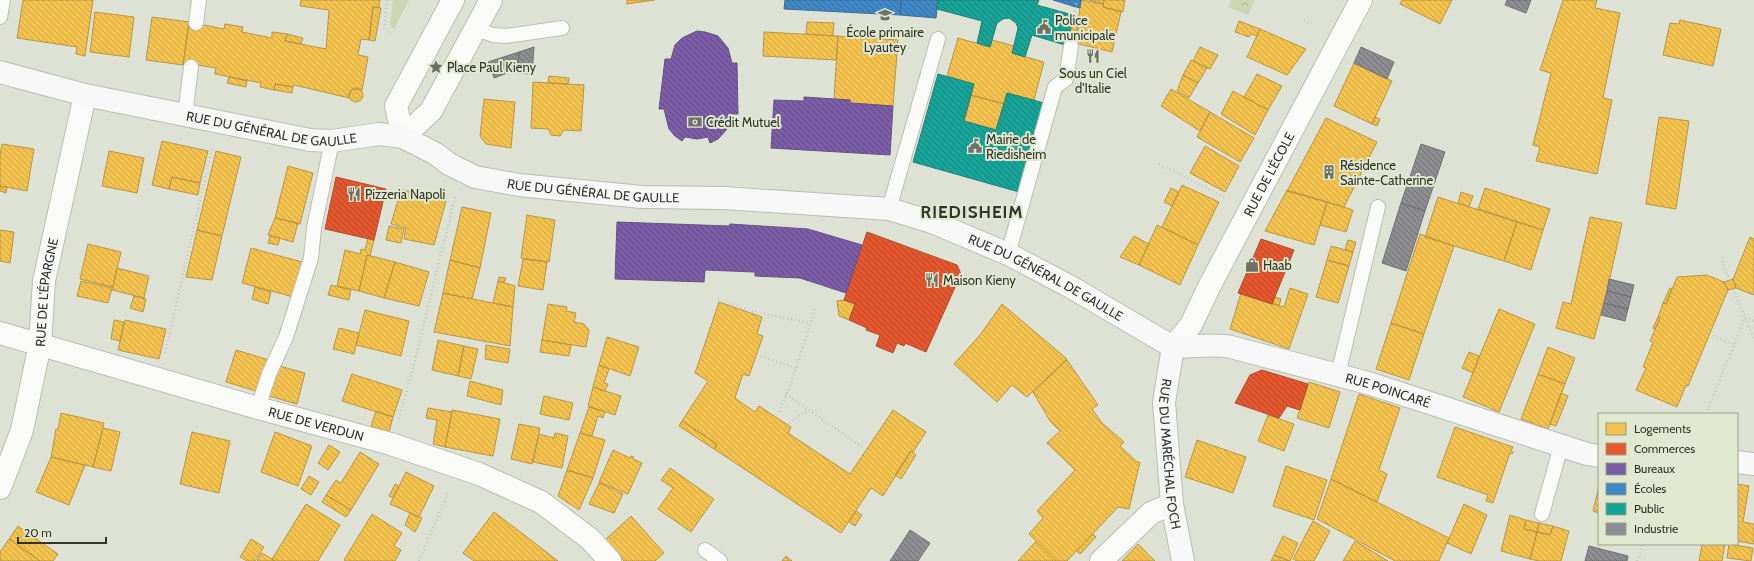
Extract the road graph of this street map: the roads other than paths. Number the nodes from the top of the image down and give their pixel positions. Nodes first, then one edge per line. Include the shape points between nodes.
1 (3, 0) edge
2 (199, 0) edge
3 (453, 0) edge
4 (491, 0) edge
5 (1361, 0) edge
6 (0, 17) edge
7 (196, 23) dead end
8 (562, 28) dead end
9 (476, 29) junction
10 (938, 39) dead end
11 (1071, 46) dead end
12 (191, 67) dead end
13 (0, 72) edge
14 (84, 95) junction
15 (185, 115) junction
16 (403, 137) junction
17 (332, 141) junction
18 (1378, 208) dead end
19 (889, 209) junction
20 (1008, 254) junction
21 (0, 333) edge
22 (40, 344) junction
23 (1173, 348) junction
24 (1338, 375) junction
25 (258, 408) junction
26 (1561, 446) junction
27 (1598, 456) edge
28 (1738, 462) edge
29 (1754, 464) edge
30 (0, 488) edge
31 (1172, 504) junction
32 (1542, 514) dead end
33 (705, 550) dead end
34 (610, 561) edge
35 (720, 561) edge
36 (1101, 561) edge
37 (1183, 561) edge

1 - 6 lane
2 - 7 lane
3 - 16 street via 396,106
4 - 9 street
5 - 23 street, RUE DE L'ÉCOLE via 1191,325
8 - 9 lane via 506,36
9 - 16 street via 431,111
10 - 19 lane
11 - 20 lane via 1066,79 1055,87
12 - 15 lane
13 - 14 street, RUE DU GÉNÉRAL DE GAULLE
14 - 15 street, RUE DU GÉNÉRAL DE GAULLE
14 - 22 street, RUE DE L'ÉPARGNE via 44,281
15 - 17 street, RUE DU GÉNÉRAL DE GAULLE via 310,140
16 - 17 street, RUE DU GÉNÉRAL DE GAULLE via 380,134
16 - 19 street, RUE DU GÉNÉRAL DE GAULLE via 475,177 519,185 642,196 724,198
17 - 25 lane via 314,228 311,258 286,337 269,374
18 - 24 lane
19 - 20 street, RUE DU GÉNÉRAL DE GAULLE via 932,222
20 - 23 street, RUE DU GÉNÉRAL DE GAULLE via 1069,286
21 - 22 street, RUE DE VERDUN
22 - 25 street, RUE DE VERDUN
22 - 30 street, RUE DE L'ÉPARGNE via 22,430
23 - 24 street, RUE POINCARÉ via 1220,345
23 - 31 street, RUE DU MARÉCHAL FOCH via 1164,402
24 - 26 street, RUE POINCARÉ
25 - 34 street, RUE DE VERDUN via 391,444 479,474 542,502 590,539
26 - 27 street, RUE POINCARÉ
26 - 32 lane
28 - 29 street
31 - 36 street via 1151,513
31 - 37 street, RUE DU MARÉCHAL FOCH
33 - 35 lane

